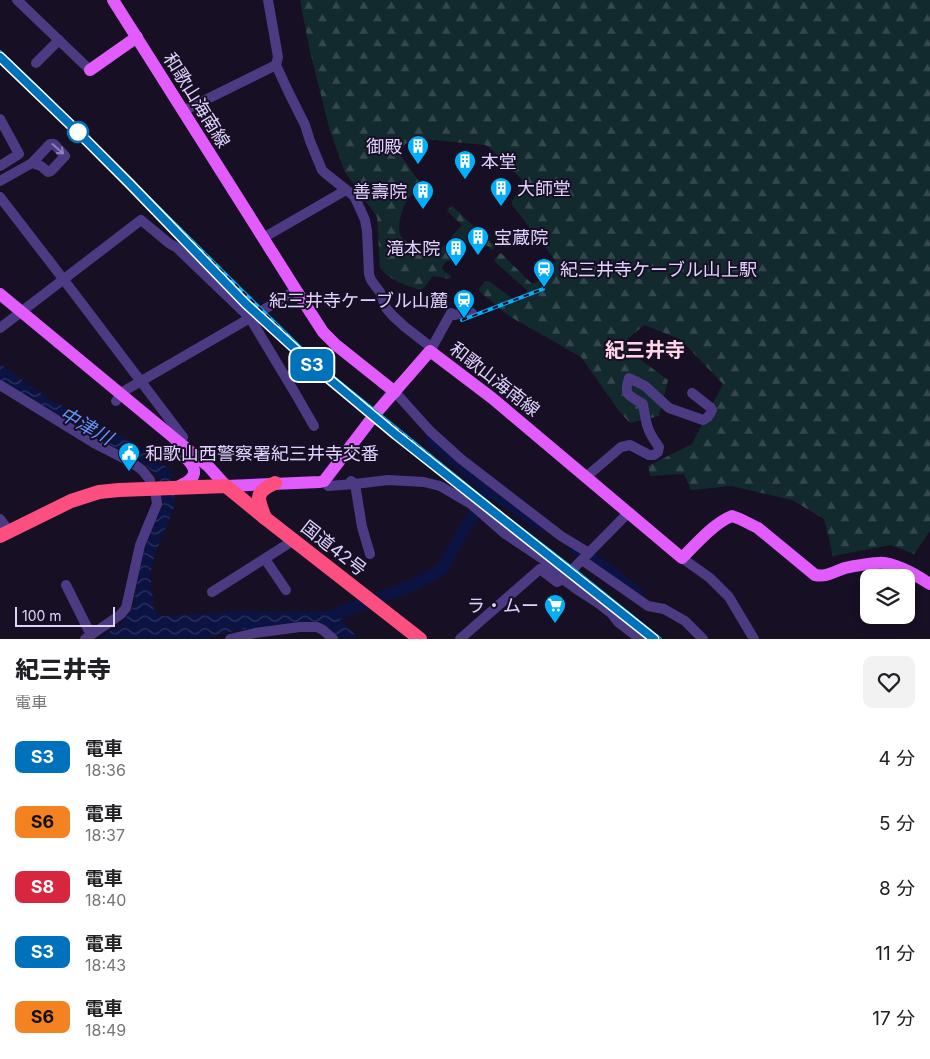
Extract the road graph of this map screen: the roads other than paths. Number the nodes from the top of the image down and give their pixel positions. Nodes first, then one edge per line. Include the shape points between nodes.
1 (17, 0) edge
2 (114, 0) edge
3 (268, 0) edge
4 (137, 37) junction
5 (59, 40) junction
6 (36, 63) dead end
7 (276, 65) junction
8 (90, 70) joint
9 (183, 111) junction
10 (0, 120) edge
11 (32, 163) dead end
12 (0, 166) edge
13 (0, 181) edge
14 (346, 190) junction
15 (0, 197) edge
16 (263, 238) junction
17 (64, 280) junction
18 (296, 290) junction
19 (0, 294) edge
20 (0, 304) edge
21 (472, 313) dead end
22 (18, 314) junction
23 (250, 318) junction
24 (0, 328) edge
25 (431, 349) junction
26 (141, 381) junction
27 (0, 386) edge
28 (395, 392) junction
29 (692, 393) dead end
30 (118, 398) junction
31 (314, 426) dead end
32 (179, 443) junction
33 (186, 458) junction
34 (586, 477) junction
35 (326, 480) junction
36 (275, 483) junction
37 (355, 484) junction
38 (226, 486) junction
39 (177, 488) junction
40 (155, 489) junction
41 (628, 512) junction
42 (265, 518) junction
43 (0, 519) edge
44 (5, 534) edge
45 (294, 540) junction
46 (370, 554) dead end
47 (585, 557) junction
48 (682, 558) junction
49 (265, 559) junction
50 (563, 579) junction
51 (930, 584) edge
52 (66, 585) dead end
53 (286, 590) dead end
54 (212, 592) dead end
55 (88, 637) edge
56 (230, 639) edge
57 (332, 639) edge
58 (420, 639) edge
59 (460, 639) edge
60 (640, 639) edge
61 (703, 639) edge
62 (754, 639) edge

1 - 5 street
2 - 4 main road, 和歌山海南線
3 - 7 street via 278,49
4 - 8 main road
4 - 9 main road, 和歌山海南線
5 - 6 street
5 - 8 street
7 - 9 street
7 - 14 street via 322,170
9 - 16 main road, 和歌山海南線
10 - 12 street via 19,154
11 - 13 street
14 - 16 street
14 - 25 street via 354,196 365,220 371,280 392,315
15 - 17 street
16 - 18 main road, 和歌山海南線
17 - 22 street
17 - 23 street via 141,220 176,247
17 - 26 street
18 - 23 street
18 - 28 main road, 和歌山海南線 via 323,332
19 - 22 main road
20 - 22 main road
21 - 25 street via 451,313
22 - 24 street
22 - 30 main road
23 - 26 street
23 - 31 street
25 - 28 main road, 和歌山海南線
25 - 34 main road, 和歌山海南線
26 - 30 street
26 - 32 street via 183,437
27 - 40 street via 132,462
28 - 35 main road
28 - 47 street via 430,431 463,460
29 - 34 street via 712,410 703,420 668,408 645,386 629,378 625,388 643,404 647,427 659,447 658,452 649,455 630,445 621,447
30 - 32 main road
30 - 33 main road
32 - 38 main road via 209,467
33 - 38 main road
33 - 39 main road via 194,472 189,481
34 - 41 main road, 和歌山海南線
35 - 36 main road
35 - 37 street via 352,481
36 - 38 main road
36 - 42 highway via 258,497
37 - 46 street
37 - 50 street via 388,480 440,486 471,504 504,533 543,559
38 - 39 highway
38 - 42 highway, 国道42号
39 - 40 highway
40 - 44 highway via 98,492 59,506
40 - 55 street via 157,504 140,545 126,608 120,616
41 - 47 street
41 - 48 main road, 和歌山海南線
42 - 45 highway, 国道42号
43 - 44 street
45 - 49 street
45 - 58 highway, 国道42号
47 - 50 street
47 - 61 street via 648,606 685,621
48 - 51 main road via 725,518 732,516 758,528 815,575 823,576 882,562 904,569
48 - 62 street via 710,578 729,598
49 - 53 street
49 - 54 street
50 - 59 street via 557,582 540,569
50 - 60 street via 611,613
52 - 55 street
56 - 57 street via 255,633 317,627

